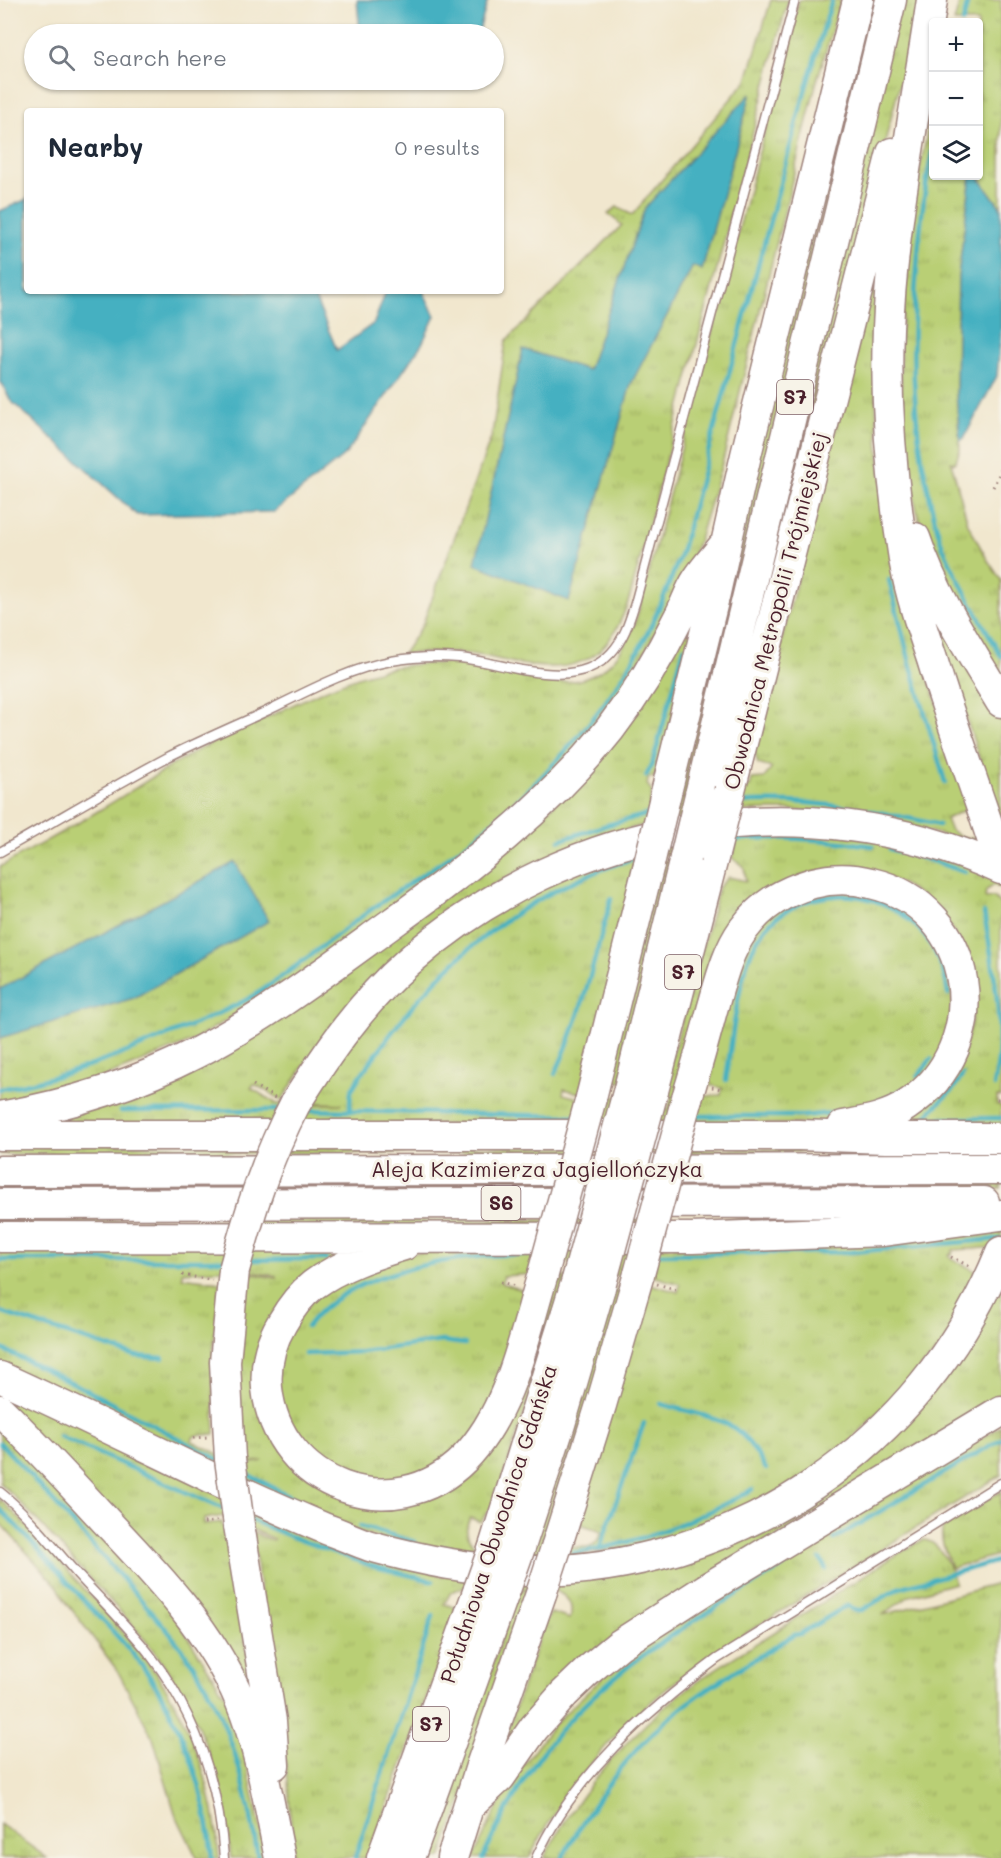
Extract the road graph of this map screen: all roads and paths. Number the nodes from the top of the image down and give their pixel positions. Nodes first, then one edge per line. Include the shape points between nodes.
1 (795, 0) edge
2 (858, 0) edge
3 (891, 0) edge
4 (932, 0) edge
5 (893, 464) junction
6 (1001, 470) edge
7 (993, 487) dead end
8 (726, 543) junction
9 (1001, 702) edge
10 (0, 852) edge
11 (998, 859) edge
12 (253, 1085) dead end
13 (642, 1088) junction
14 (287, 1102) junction
15 (0, 1117) edge
16 (0, 1135) edge
17 (798, 1135) junction
18 (1001, 1137) edge
19 (1001, 1169) edge
20 (0, 1171) edge
21 (616, 1186) joint
22 (1001, 1202) edge
23 (0, 1204) edge
24 (1001, 1215) edge
25 (0, 1237) edge
26 (426, 1239) junction
27 (951, 1257) dead end
28 (990, 1261) edge
29 (182, 1275) dead end
30 (225, 1275) junction
31 (644, 1278) junction
32 (530, 1280) junction
33 (501, 1282) dead end
34 (679, 1290) dead end
35 (0, 1377) edge
36 (0, 1410) edge
37 (1001, 1411) edge
38 (194, 1438) dead end
39 (222, 1448) junction
40 (1001, 1483) edge
41 (0, 1492) edge
42 (230, 1522) junction
43 (204, 1523) dead end
44 (492, 1590) junction
45 (468, 1807) junction
46 (224, 1858) edge
47 (280, 1858) edge
48 (382, 1858) edge
49 (409, 1858) edge
50 (452, 1858) edge
51 (536, 1858) edge

1 - 10 lane via 636,600 625,633 611,653 570,674 539,673 459,658 393,661 358,670 168,757
2 - 8 highway
3 - 13 highway, Obwodnica Metropolii Trójmiejskiej / S7, bridge via 685,858
4 - 5 highway via 888,329
4 - 13 highway, Obwodnica Metropolii Trójmiejskiej / S7, bridge via 714,854
5 - 9 highway via 930,577
5 - 11 highway via 904,560 918,615
6 - 7 path
8 - 15 highway via 696,580 653,665 611,727 577,769 479,859 284,1000 196,1053 97,1094
8 - 32 highway, bridge via 591,1098
11 - 14 highway via 890,833 794,822 705,826 596,852 531,879 484,906 407,963 368,1003
12 - 14 path
13 - 21 highway, Obwodnica Metropolii Trójmiejskiej / S7, bridge
14 - 30 highway, bridge via 277,1139
16 - 17 highway
17 - 18 highway
17 - 31 highway, bridge via 870,1121 907,1106 935,1081 953,1052 963,1024 964,991 958,959 939,926 917,904 887,886 858,880 825,880 790,890 772,900 743,931 730,953 687,1098
19 - 20 highway, Aleja Kazimierza Jagiellończyka / S6
21 - 44 highway, Południowa Obwodnica Gdańska / S7, bridge via 589,1284 560,1424
22 - 23 highway, Aleja Kazimierza Jagiellończyka / S6
24 - 26 highway via 846,1233
25 - 26 highway
26 - 32 highway via 352,1263 312,1286 284,1320 272,1345 268,1400 277,1429 297,1458 314,1472 350,1490 385,1494 414,1489 440,1478 464,1459 487,1428 509,1384
27 - 28 path
28 - 35 highway via 973,1312 939,1364 891,1420 847,1461 798,1495 732,1530 670,1552 599,1567 482,1569 366,1544 280,1510
29 - 30 path
30 - 39 highway
31 - 34 path
31 - 45 highway, bridge
32 - 33 path
36 - 47 highway via 147,1565 215,1650 240,1700 256,1746
37 - 45 highway via 619,1645 557,1702 500,1777
38 - 39 path
39 - 42 highway, bridge
40 - 51 lane via 717,1659 674,1692 610,1750 574,1794
41 - 46 lane via 150,1655 174,1689 197,1734 212,1776
42 - 43 path
42 - 47 highway via 271,1721
44 - 48 highway, Południowa Obwodnica Gdańska / S7
44 - 49 highway, Południowa Obwodnica Gdańska / S7
45 - 50 highway

